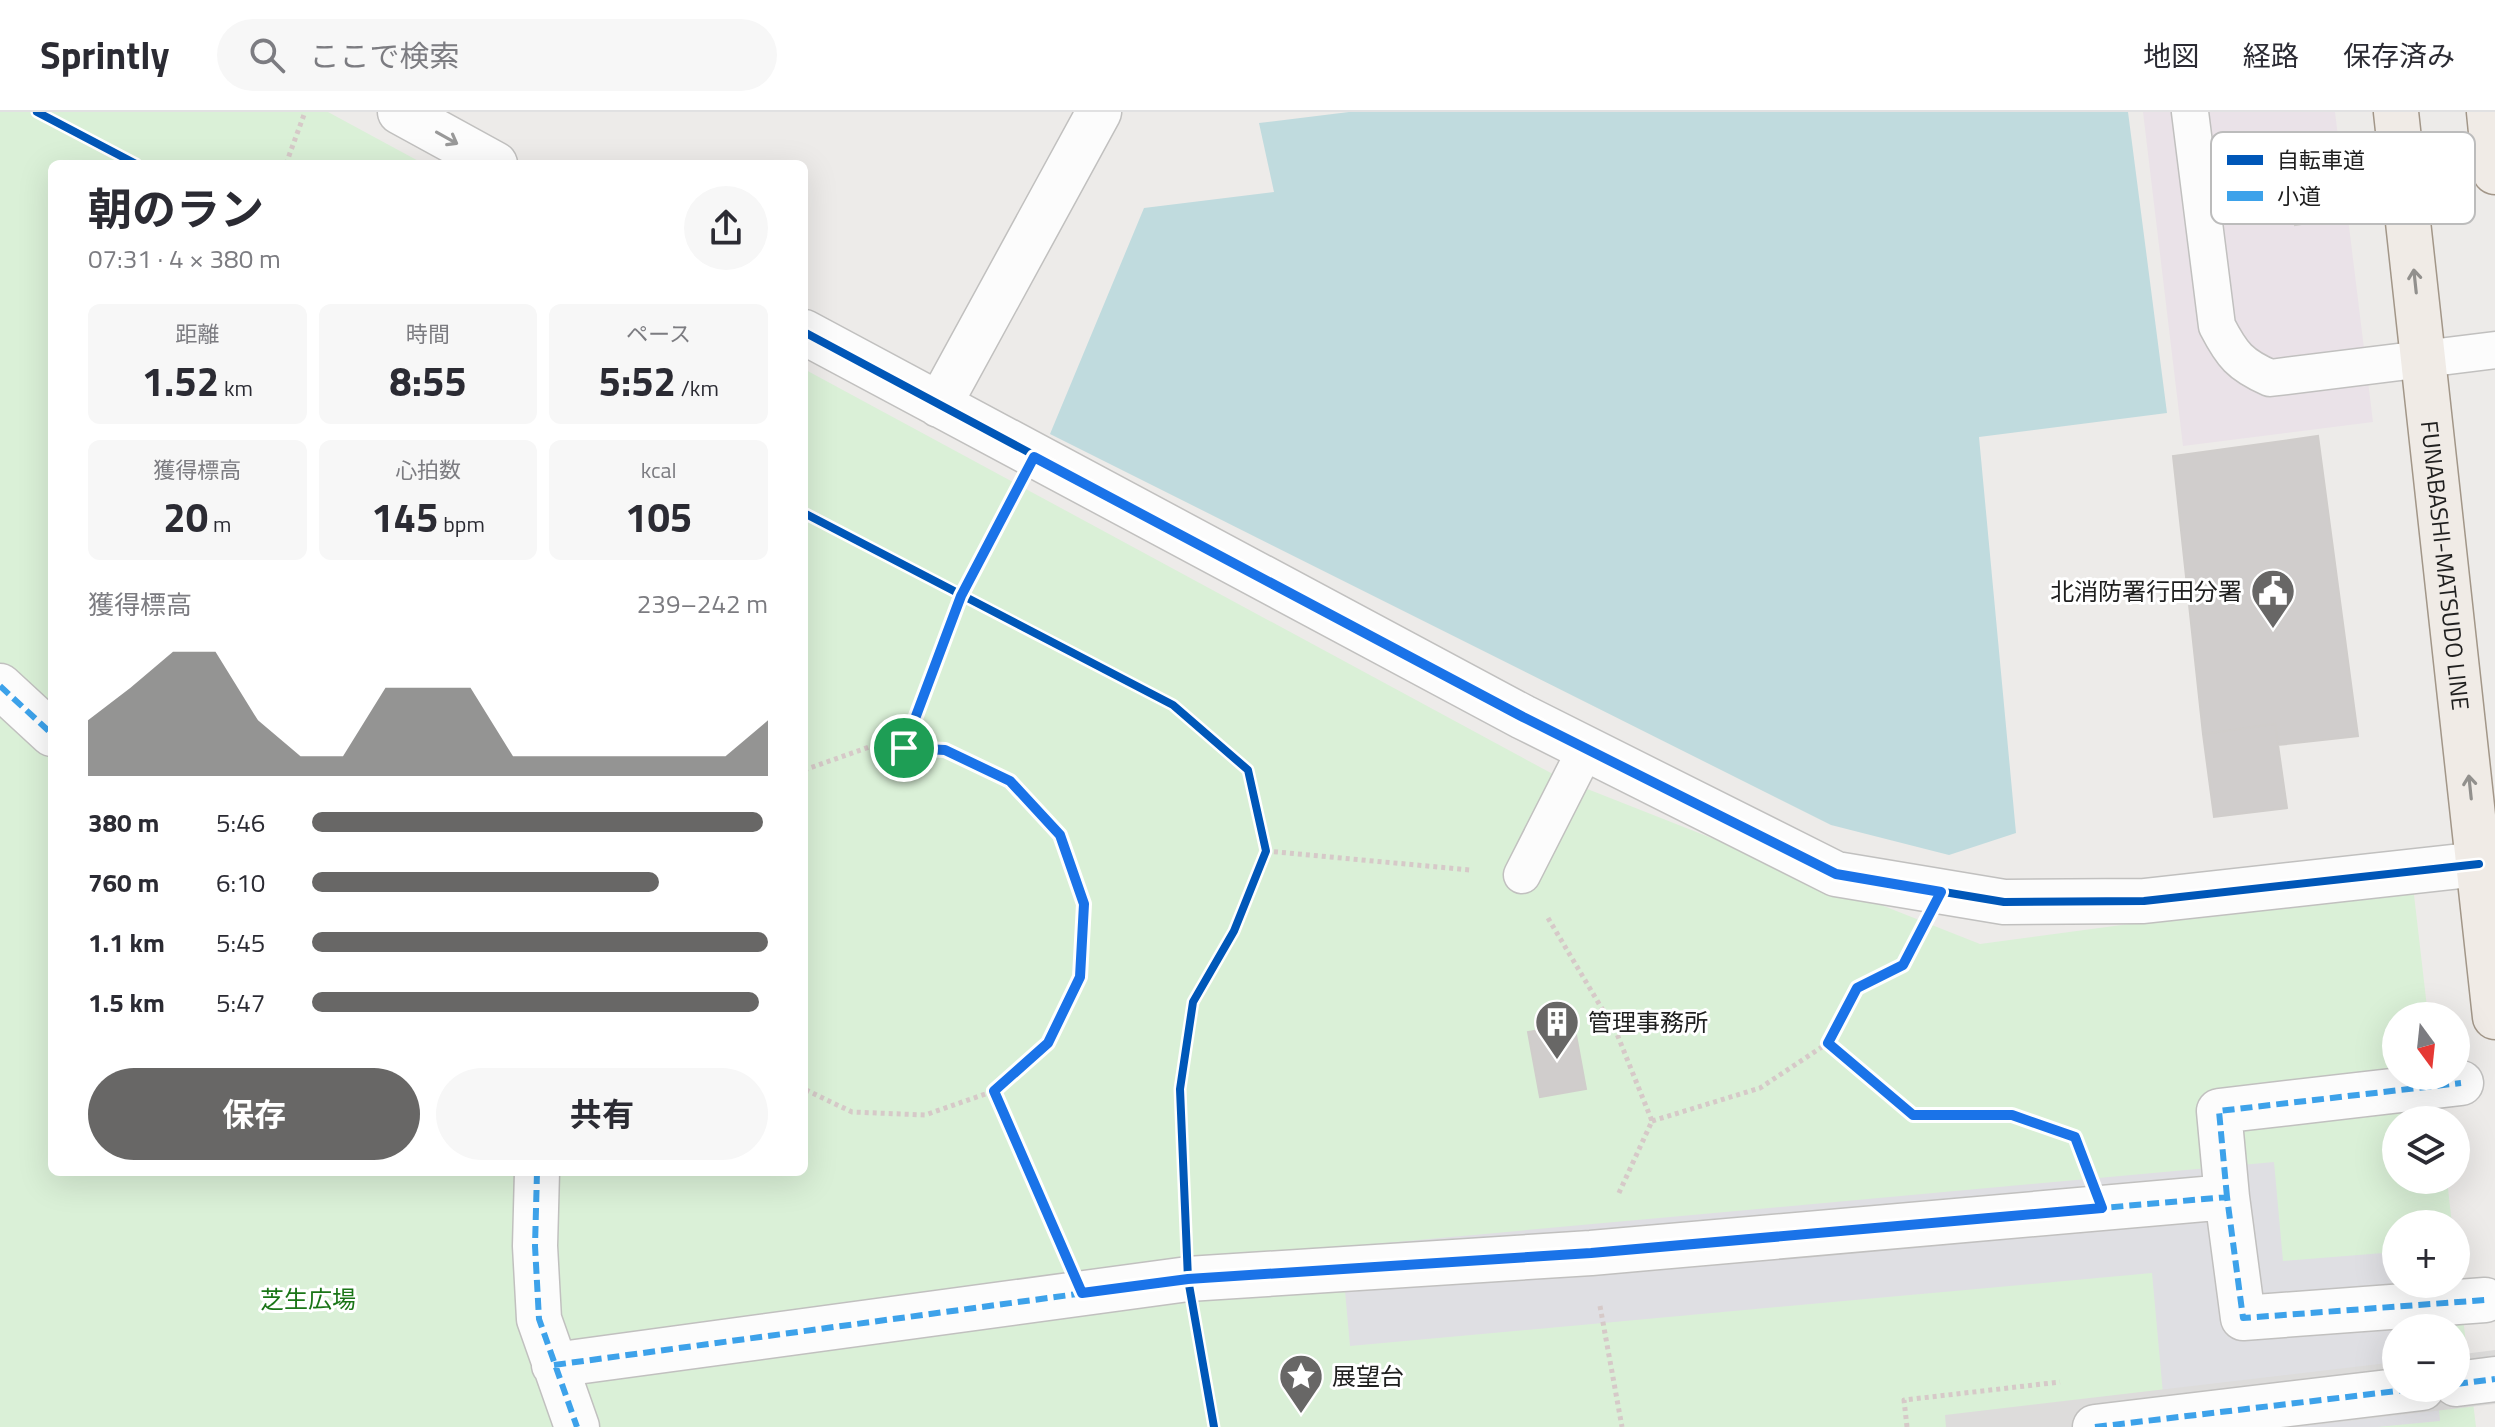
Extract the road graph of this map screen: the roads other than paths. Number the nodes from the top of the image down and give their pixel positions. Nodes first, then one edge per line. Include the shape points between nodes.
1 (400, 112) edge
2 (1099, 112) edge
3 (2190, 112) edge
4 (2396, 112) edge
5 (2489, 112) edge
6 (2398, 132) edge
7 (488, 160) edge
8 (2495, 172) edge
9 (2408, 224) edge
10 (808, 334) edge
11 (2495, 350) edge
12 (2423, 358) junction
13 (939, 405) junction
14 (0, 686) edge
15 (48, 730) edge
16 (1586, 749) junction
17 (2479, 864) junction
18 (1522, 875) road end
19 (2495, 1017) edge
20 (2400, 1090) edge
21 (537, 1176) edge
22 (2227, 1197) junction
23 (2485, 1300) dead end
24 (554, 1365) junction
25 (2495, 1379) edge
26 (2470, 1382) edge
27 (2382, 1393) edge
28 (577, 1427) edge
29 (2095, 1427) edge

1 -> 7 street
2 - 13 street
3 - 12 lane via 2217,326 2230,351 2247,368 2270,378
6 -> 4 main road, FUNABASHI-MATSUDO LINE
5 - 8 main road
12 -> 9 main road, FUNABASHI-MATSUDO LINE
10 - 13 street
11 - 12 lane
17 -> 12 main road, FUNABASHI-MATSUDO LINE
13 - 16 street
14 - 15 street
16 - 17 street via 1836,874 2004,902 2144,901
16 - 18 lane
17 - 19 main road, FUNABASHI-MATSUDO LINE
20 - 22 street via 2219,1111
21 - 24 street via 539,1319
22 - 23 street via 2243,1318
22 - 24 street via 1591,1253 1188,1279
24 - 28 street
25 - 26 street
27 - 29 street

